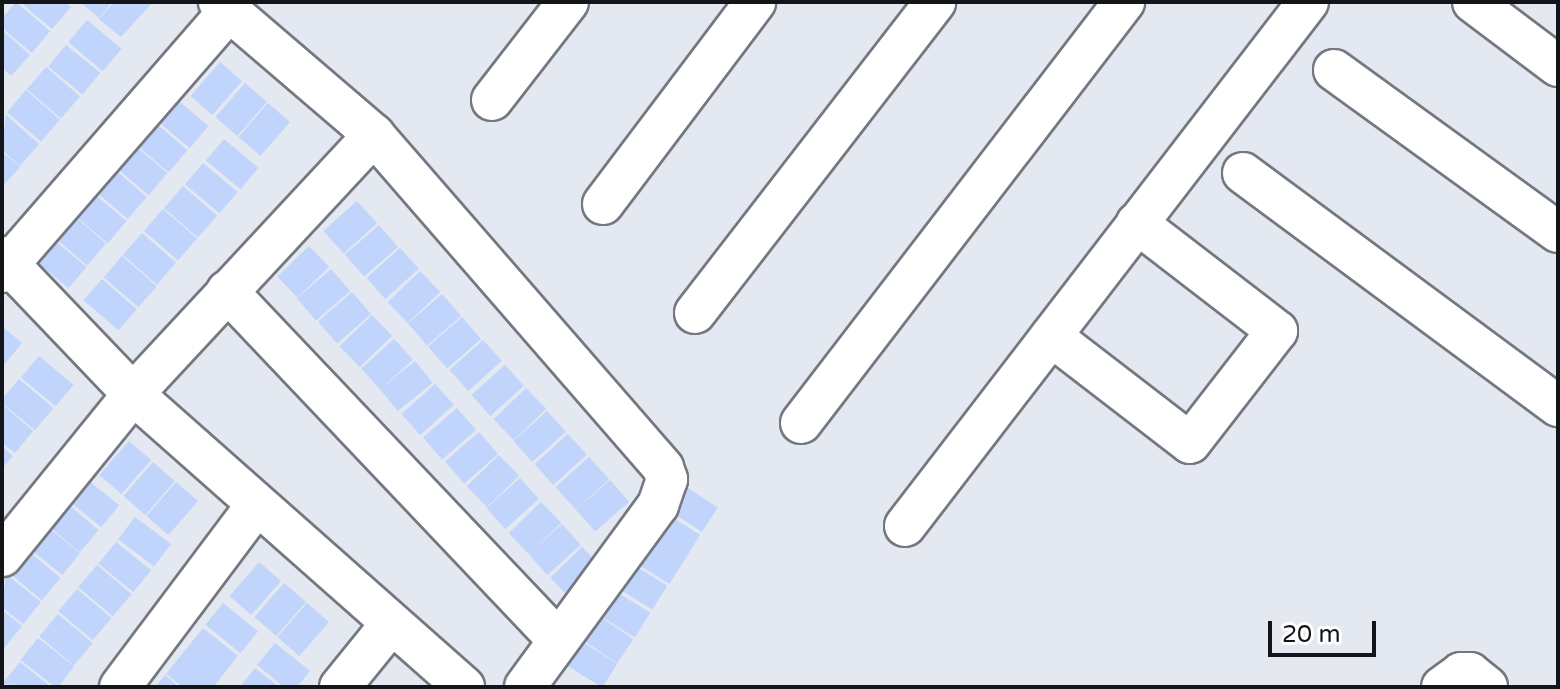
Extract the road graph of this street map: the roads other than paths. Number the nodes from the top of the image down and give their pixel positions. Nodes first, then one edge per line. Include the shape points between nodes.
1 (568, 2) edge
2 (755, 2) edge
3 (935, 2) edge
4 (1124, 2) edge
5 (1308, 2) edge
6 (1473, 2) edge
7 (224, 6) edge
8 (1558, 66) edge
9 (1334, 70) dead end
10 (492, 100) dead end
11 (374, 135) junction
12 (1243, 173) dead end
13 (603, 204) dead end
14 (1137, 223) junction
15 (1558, 232) edge
16 (5, 264) edge
17 (227, 291) junction
18 (695, 313) dead end
19 (1051, 336) junction
20 (133, 394) junction
21 (1558, 406) edge
22 (801, 423) dead end
23 (255, 507) junction
24 (905, 526) dead end
25 (2, 556) edge
26 (391, 624) junction
27 (557, 639) junction
28 (120, 687) edge
29 (340, 687) edge
30 (464, 687) edge
31 (525, 687) edge
32 (1442, 687) edge
33 (1487, 687) edge

1 - 10 street
2 - 13 street
3 - 18 street
4 - 22 street
5 - 14 street
6 - 8 street
7 - 11 street
7 - 16 street
9 - 15 street
11 - 17 street
11 - 27 street via 663,468 667,479 658,505
12 - 21 street
14 - 19 street
14 - 19 street via 1277,331 1190,443
16 - 20 street
17 - 20 street
17 - 27 street
19 - 24 street
20 - 23 street
20 - 25 street
23 - 26 street
23 - 28 street
26 - 29 street
26 - 30 street
27 - 31 street
32 - 33 street via 1461,673 1470,673

